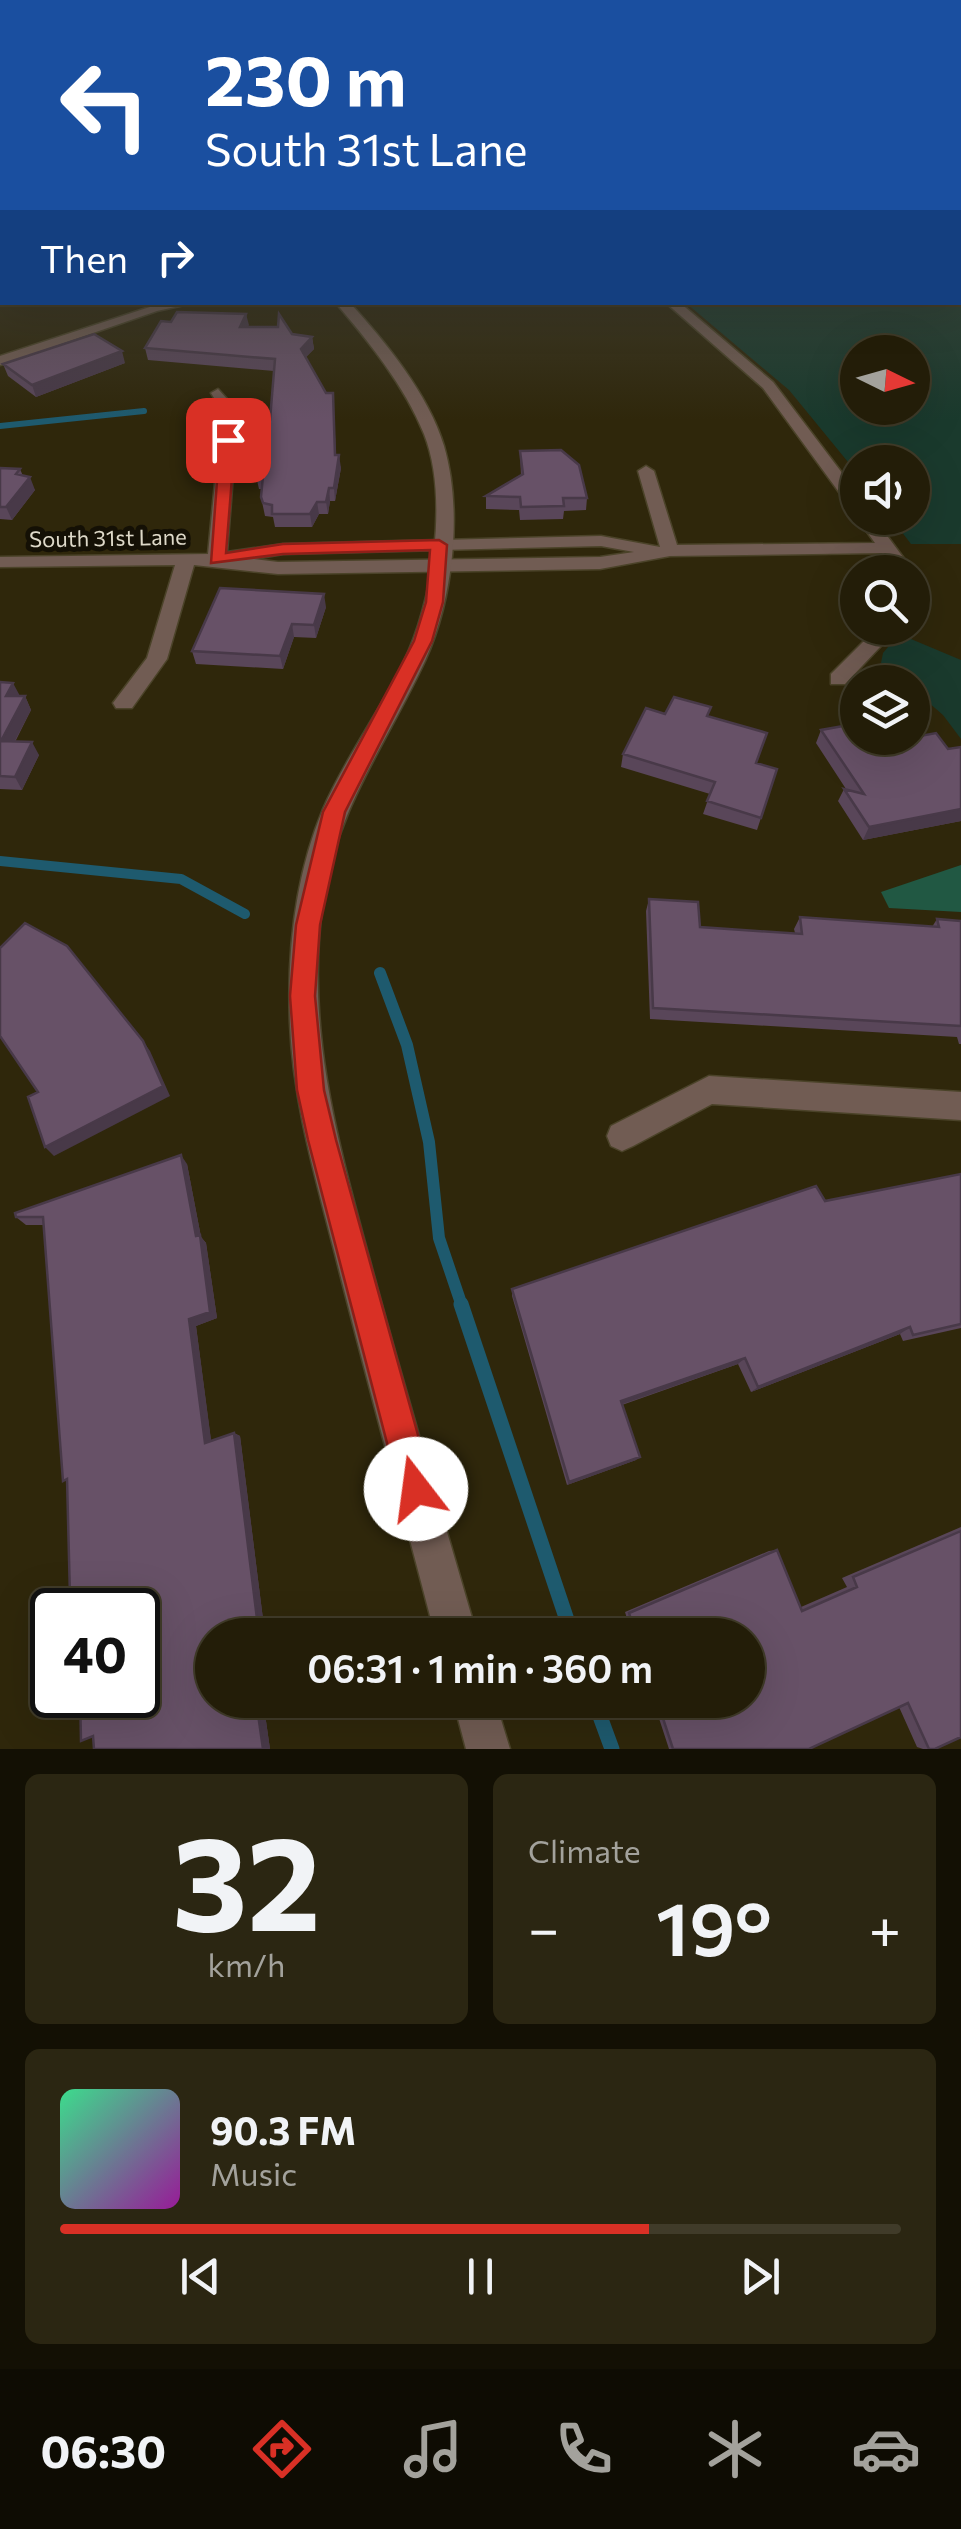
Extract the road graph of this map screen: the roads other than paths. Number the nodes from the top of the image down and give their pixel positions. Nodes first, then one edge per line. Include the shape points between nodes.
1 (160, 305) edge
2 (344, 305) edge
3 (674, 305) edge
4 (0, 361) edge
5 (218, 394) dead end
6 (646, 471) dead end
7 (840, 482) edge
8 (878, 535) edge
9 (551, 543) junction
10 (888, 548) junction
11 (670, 551) junction
12 (439, 555) junction
13 (893, 555) edge
14 (217, 559) junction
15 (186, 560) junction
16 (0, 562) edge
17 (553, 564) junction
18 (871, 645) edge
19 (838, 679) dead end
20 (124, 703) dead end
21 (961, 1106) edge
22 (622, 1136) dead end
23 (451, 1618) edge
24 (479, 1718) edge
25 (488, 1749) edge

1 - 4 street
2 - 12 street via 365,326 432,433 441,490
3 - 7 street via 768,384
5 - 14 street via 230,410
6 - 11 street
8 - 10 street
9 - 11 street, South 31st Lane
9 - 12 street, South 31st Lane
9 - 17 street
10 - 11 street, South 31st Lane
10 - 13 street
11 - 17 street, South 31st Lane
12 - 14 street, South 31st Lane via 337,557 278,568
12 - 17 street, South 31st Lane
12 - 23 street via 423,641 334,812 308,925 302,996 322,1140
14 - 15 street, South 31st Lane
15 - 16 street, South 31st Lane
15 - 20 street via 157,659
18 - 19 street
21 - 22 street via 709,1090
24 - 25 street

